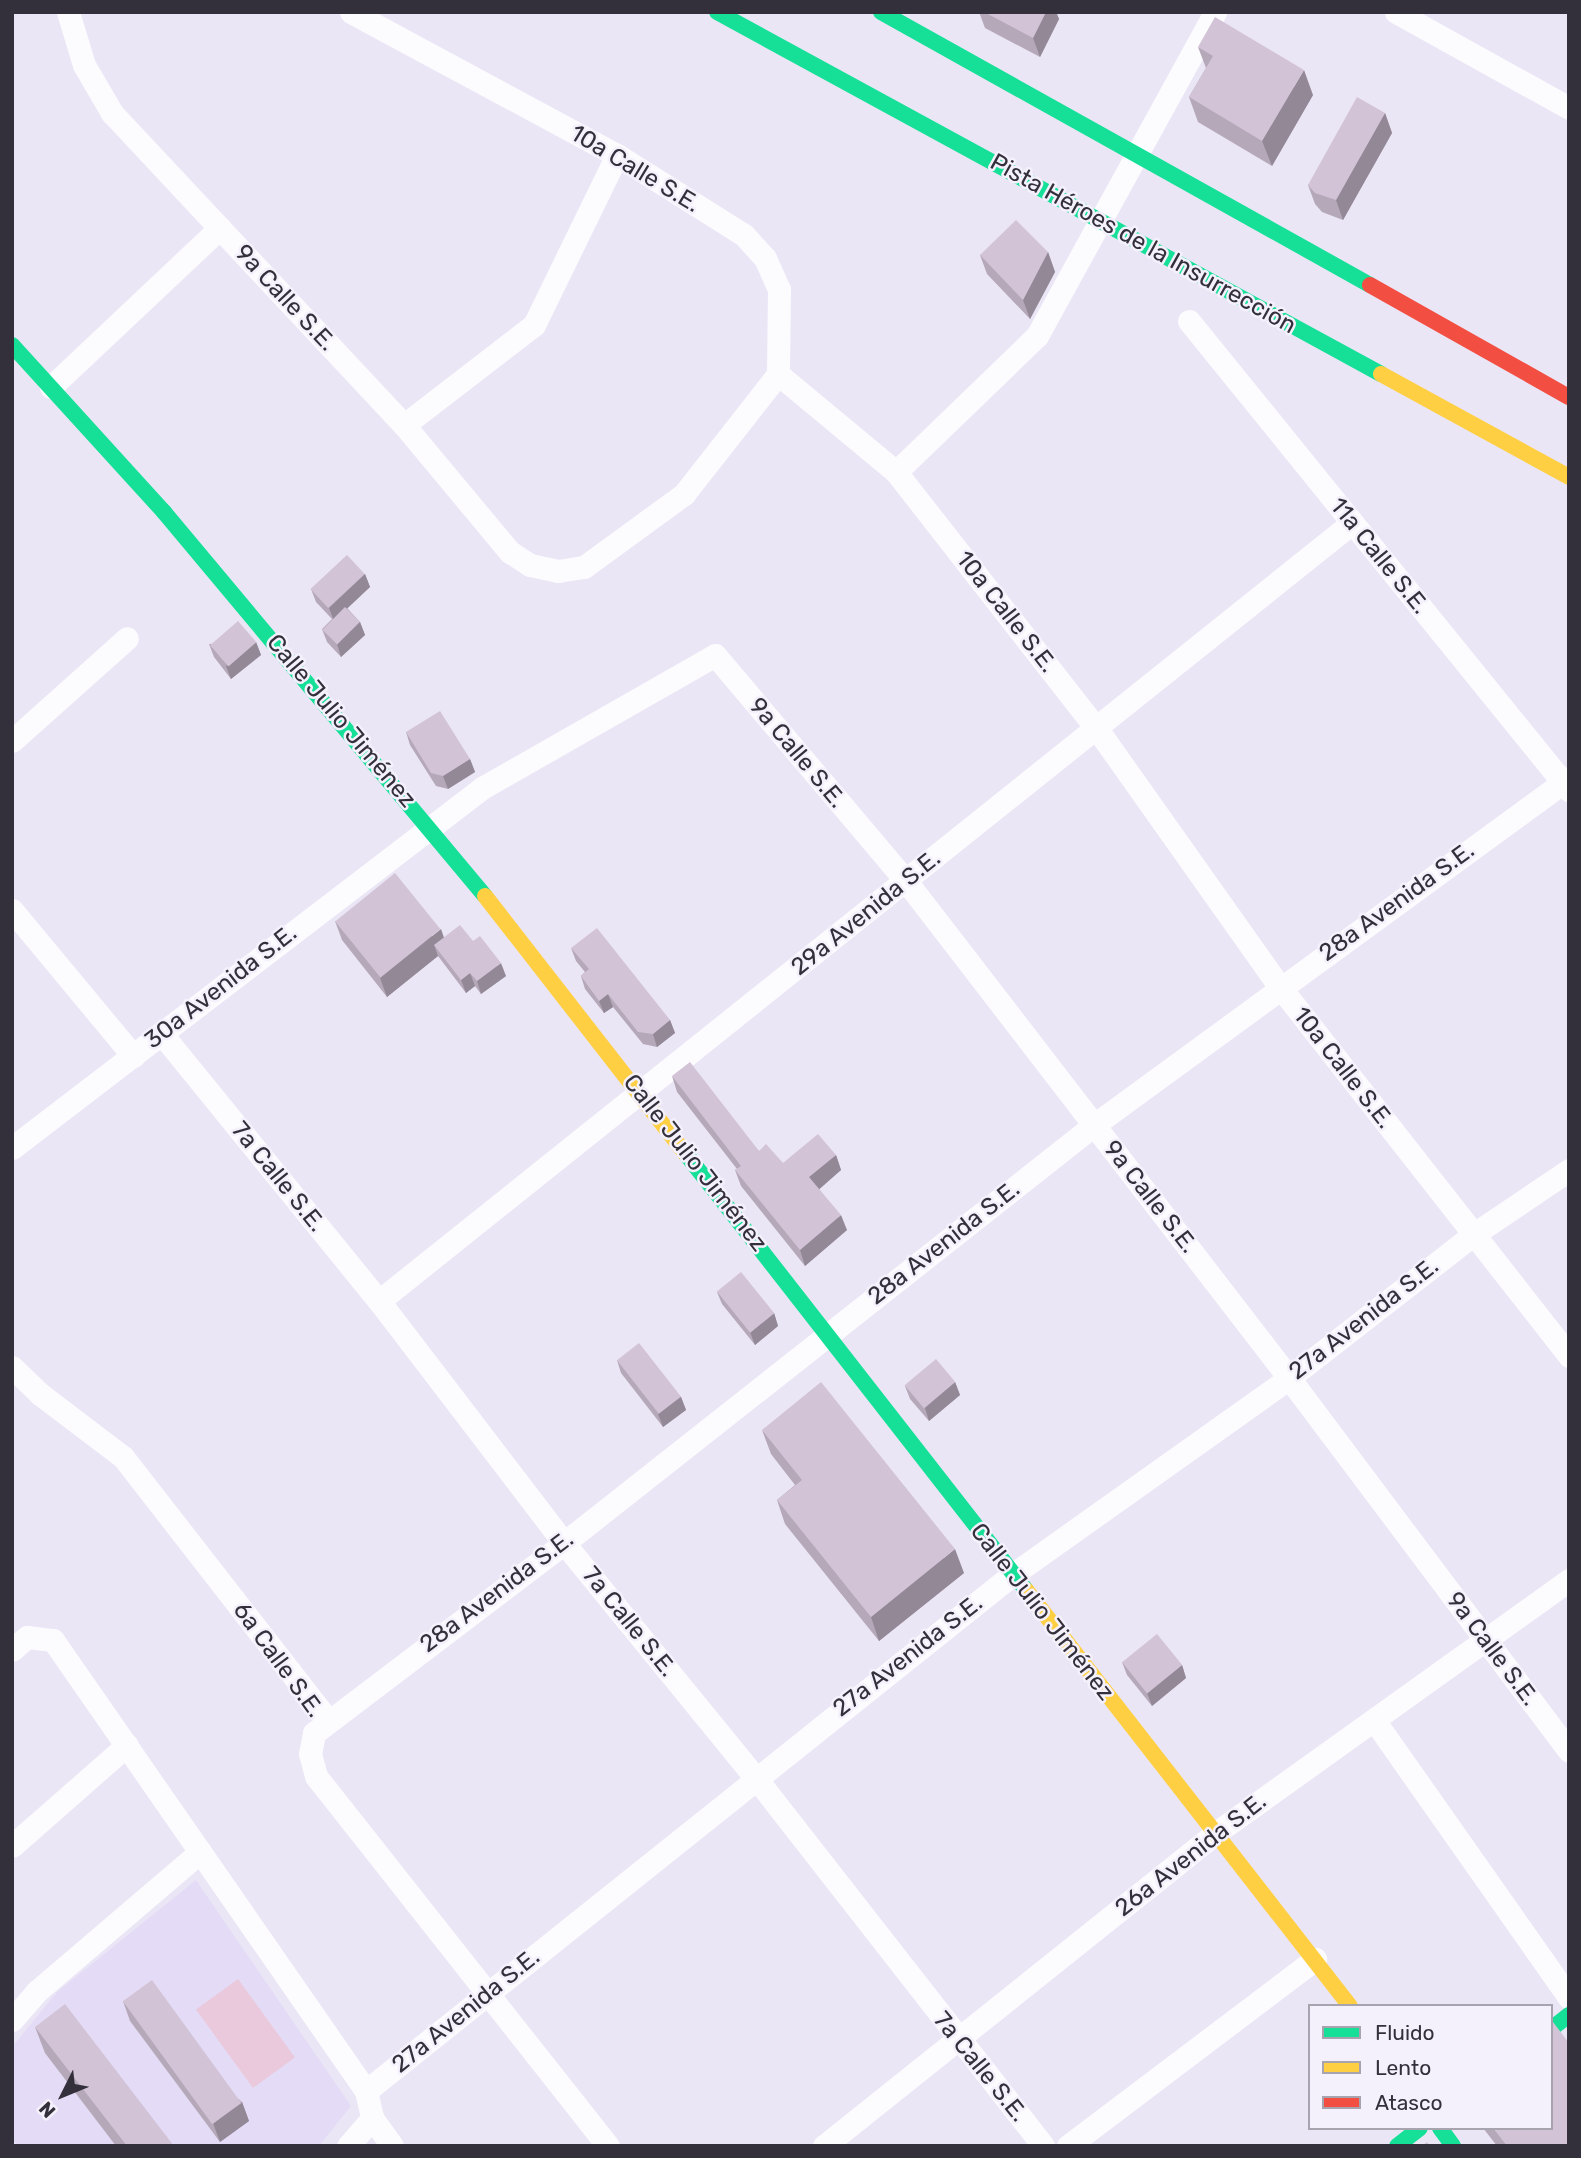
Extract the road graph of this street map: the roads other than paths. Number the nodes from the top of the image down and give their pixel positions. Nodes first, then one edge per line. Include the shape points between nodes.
1 (68, 12) edge
2 (351, 12) edge
3 (717, 12) edge
4 (881, 12) edge
5 (1215, 12) edge
6 (1396, 12) edge
7 (1569, 108) edge
8 (617, 155) junction
9 (1139, 155) junction
10 (1102, 221) junction
11 (219, 228) junction
12 (1189, 321) dead end
13 (12, 345) edge
14 (778, 374) junction
15 (51, 387) junction
16 (1569, 397) edge
17 (404, 425) junction
18 (896, 472) junction
19 (1569, 477) edge
20 (1352, 523) junction
21 (127, 638) dead end
22 (715, 655) joint
23 (1097, 729) junction
24 (12, 741) edge
25 (1567, 783) edge
26 (430, 825) junction
27 (906, 881) junction
28 (12, 910) edge
29 (1280, 987) junction
30 (162, 1033) junction
31 (133, 1056) junction
32 (640, 1092) junction
33 (1094, 1125) junction
34 (12, 1149) edge
35 (1569, 1170) edge
36 (1474, 1234) junction
37 (379, 1301) junction
38 (828, 1333) junction
39 (1569, 1356) edge
40 (12, 1367) edge
41 (1289, 1378) junction
42 (564, 1543) junction
43 (1012, 1575) junction
44 (1569, 1580) edge
45 (1485, 1639) junction
46 (13, 1649) edge
47 (327, 1719) junction
48 (1374, 1720) junction
49 (127, 1745) junction
50 (1569, 1751) edge
51 (755, 1777) junction
52 (1217, 1832) junction
53 (12, 1846) edge
54 (200, 1852) junction
55 (1315, 1959) junction
56 (489, 1993) junction
57 (1569, 1997) edge
58 (1349, 2004) edge
59 (1569, 2015) edge
60 (12, 2020) edge
61 (1553, 2027) edge
62 (957, 2039) junction
63 (366, 2091) junction
64 (372, 2118) junction
65 (1417, 2130) edge
66 (1441, 2130) edge
67 (348, 2146) edge
68 (392, 2146) edge
69 (608, 2146) edge
70 (824, 2146) edge
71 (1043, 2146) edge
72 (1068, 2146) edge
73 (1396, 2146) edge
74 (1453, 2146) edge

1 - 11 street, 9a Calle S.E. via 84,65 112,113
2 - 8 street, 10a Calle S.E.
3 - 10 main road, Pista Héroes de la Insurrección
4 - 9 main road
5 - 9 street
6 - 7 street
8 - 14 street, 10a Calle S.E. via 744,235 765,258 779,289
8 - 17 street via 534,324
9 - 10 street
9 - 16 main road
10 - 18 street via 1037,336
10 - 19 main road, Pista Héroes de la Insurrección
11 - 15 street
11 - 17 street, 9a Calle S.E.
12 - 20 street, 11a Calle S.E.
13 - 15 main road, Calle Julio Jiménez
14 - 17 street, 9a Calle S.E. via 684,494 584,566 558,571 530,565 510,552
14 - 18 street, 10a Calle S.E.
15 - 26 main road, Calle Julio Jiménez
18 - 23 street, 10a Calle S.E.
20 - 23 street, 29a Avenida S.E.
20 - 25 street, 11a Calle S.E.
21 - 24 street
22 - 26 street, 30a Avenida S.E. via 482,788
22 - 27 street, 9a Calle S.E.
23 - 27 street, 29a Avenida S.E.
23 - 29 street, 10a Calle S.E.
25 - 29 street, 28a Avenida S.E.
26 - 30 street, 30a Avenida S.E.
26 - 32 main road, Calle Julio Jiménez
27 - 32 street, 29a Avenida S.E.
27 - 33 street, 9a Calle S.E.
28 - 31 street
29 - 33 street, 28a Avenida S.E.
29 - 36 street, 10a Calle S.E.
30 - 31 street, 30a Avenida S.E.
30 - 37 street, 7a Calle S.E.
31 - 34 street, 30a Avenida S.E.
32 - 37 street, 29a Avenida S.E.
32 - 38 main road, Calle Julio Jiménez
33 - 38 street, 28a Avenida S.E.
33 - 41 street, 9a Calle S.E.
35 - 36 street, 27a Avenida S.E.
36 - 39 street, 10a Calle S.E.
36 - 41 street, 27a Avenida S.E.
37 - 42 street, 7a Calle S.E.
38 - 42 street, 28a Avenida S.E.
38 - 43 main road, Calle Julio Jiménez
40 - 47 street, 6a Calle S.E. via 123,1457
41 - 43 street, 27a Avenida S.E.
41 - 45 street, 9a Calle S.E.
42 - 47 street, 28a Avenida S.E.
42 - 51 street, 7a Calle S.E.
43 - 51 street, 27a Avenida S.E.
43 - 52 main road, Calle Julio Jiménez
44 - 45 street, 26a Avenida S.E.
45 - 48 street, 26a Avenida S.E.
45 - 50 street, 9a Calle S.E.
46 - 49 street via 27,1637 53,1640
47 - 56 street, 6a Calle S.E. via 314,1733 310,1754 316,1776
48 - 52 street, 26a Avenida S.E.
48 - 57 street
49 - 53 street
49 - 54 street
51 - 56 street, 27a Avenida S.E.
51 - 62 street, 7a Calle S.E.
52 - 55 main road, Calle Julio Jiménez
52 - 62 street, 26a Avenida S.E.
54 - 60 street via 36,1992
54 - 63 street
55 - 58 main road, Calle Julio Jiménez
55 - 72 street
56 - 63 street, 27a Avenida S.E.
56 - 69 street, 6a Calle S.E.
59 - 61 main road
62 - 70 street, 26a Avenida S.E.
62 - 71 street, 7a Calle S.E.
63 - 64 street
64 - 67 street
64 - 68 street
65 - 73 main road
66 - 74 main road

